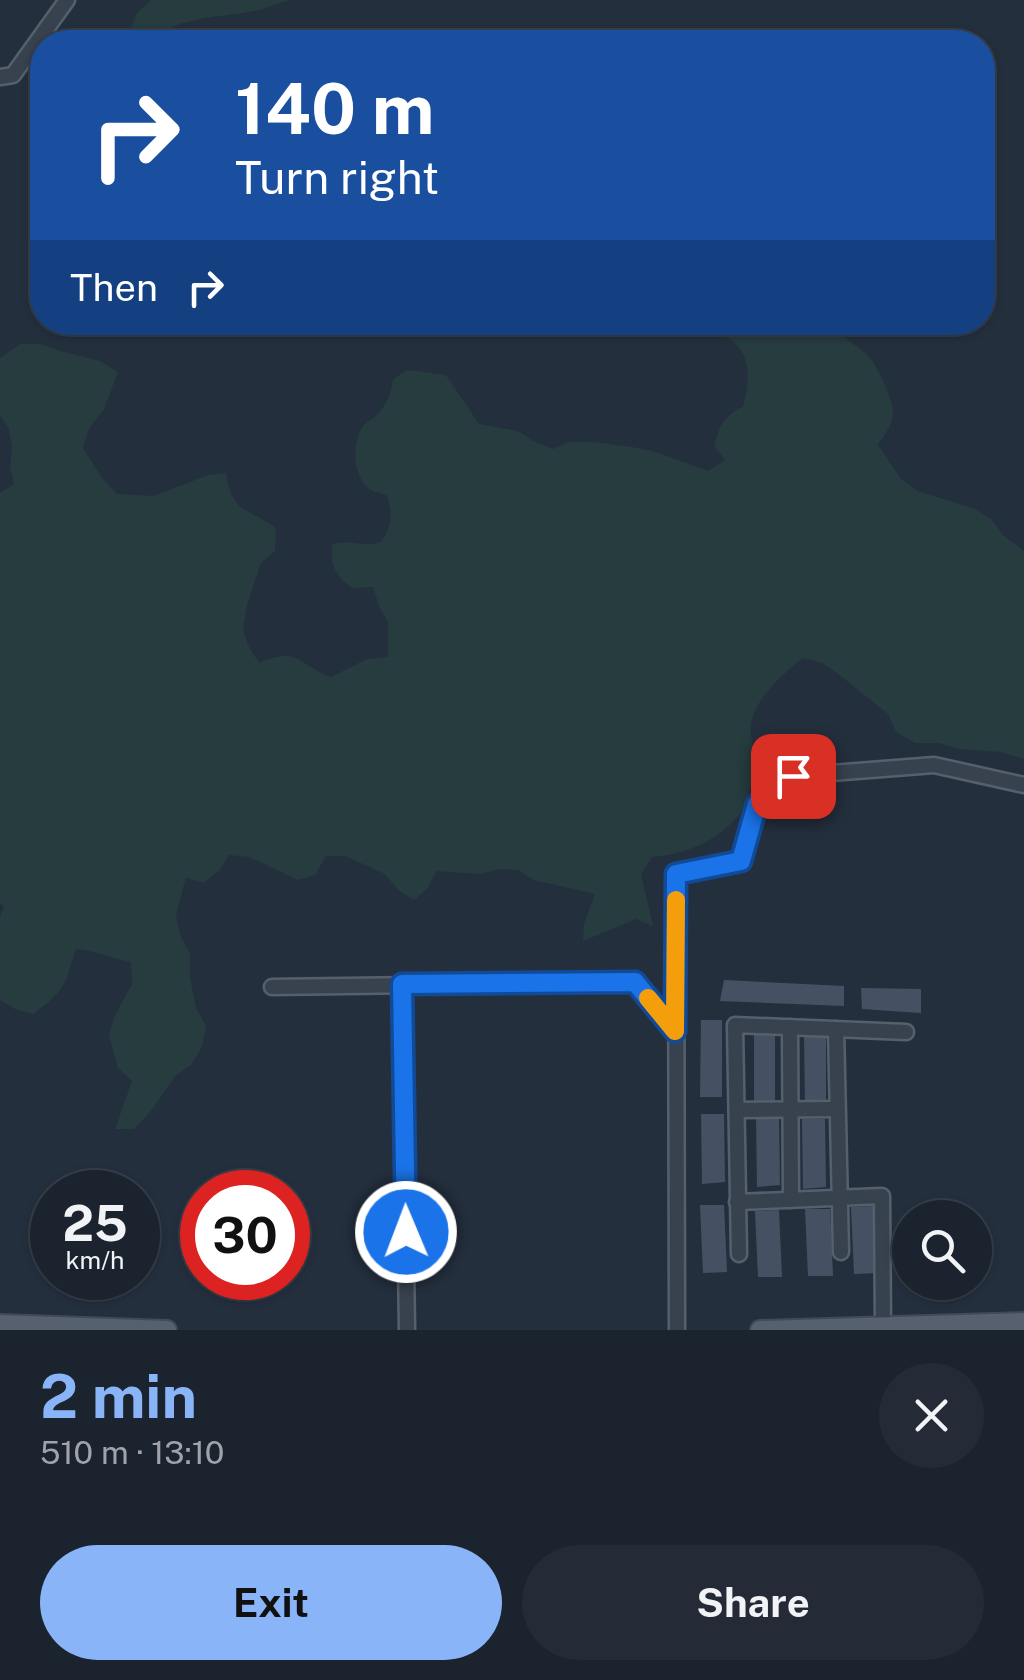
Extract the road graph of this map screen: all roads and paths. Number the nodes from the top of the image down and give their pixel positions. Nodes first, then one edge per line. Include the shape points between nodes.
1 (68, 0) edge
2 (46, 30) edge
3 (30, 51) edge
4 (0, 77) edge
5 (1024, 785) edge
6 (402, 984) junction
7 (272, 987) dead end
8 (790, 1027) junction
9 (836, 1029) junction
10 (675, 1031) junction
11 (906, 1032) dead end
12 (838, 1109) junction
13 (736, 1110) junction
14 (839, 1198) junction
15 (791, 1200) junction
16 (737, 1202) junction
17 (841, 1252) dead end
18 (739, 1254) dead end
19 (1024, 1322) edge
20 (0, 1324) edge
21 (883, 1327) junction
22 (168, 1330) edge
23 (407, 1330) edge
24 (677, 1330) edge
25 (760, 1330) edge

1 - 2 street
3 - 4 street via 12,75
5 - 10 street via 934,765 793,776 757,804 741,861 676,874
6 - 7 street
6 - 10 street via 635,982
6 - 23 street
8 - 9 street
8 - 13 street via 735,1026
8 - 15 street
9 - 11 street
9 - 12 street
10 - 24 street
12 - 13 street
12 - 14 street
13 - 16 street
14 - 15 street
14 - 17 street
14 - 21 street via 882,1196
15 - 16 street
16 - 18 street
19 - 21 main road
20 - 22 main road
21 - 25 main road

